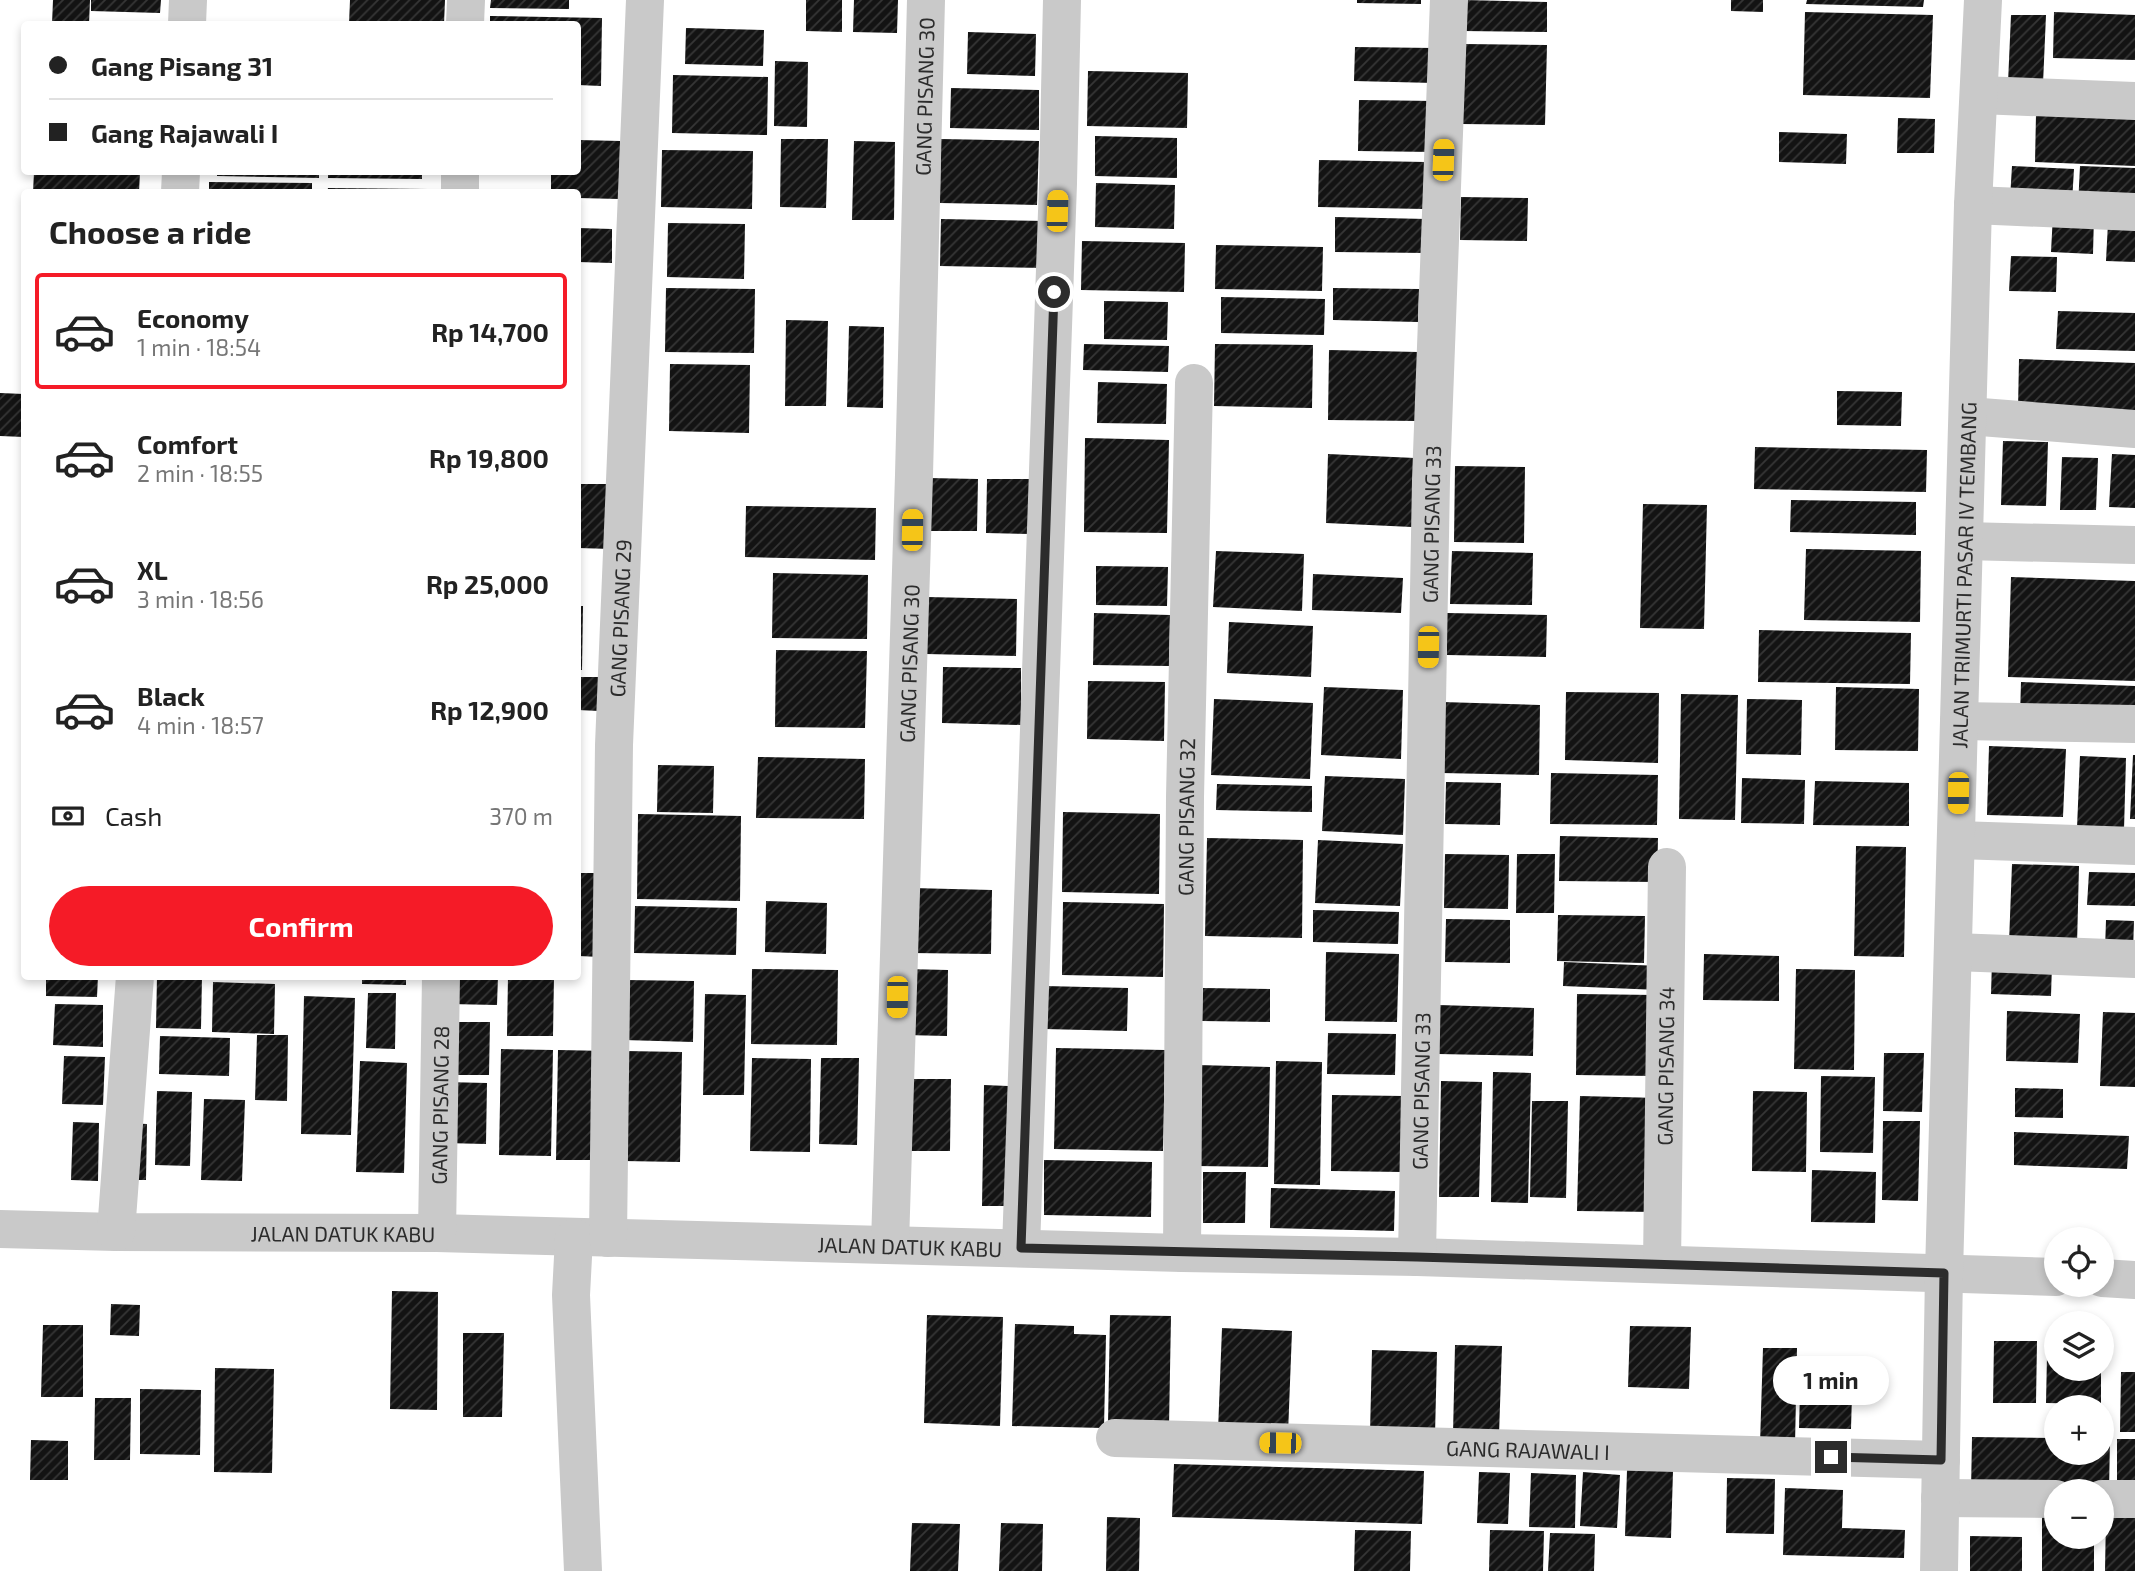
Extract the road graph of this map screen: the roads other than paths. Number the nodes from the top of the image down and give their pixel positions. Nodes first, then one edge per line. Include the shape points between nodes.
1 (188, 0) edge
2 (466, 0) edge
3 (645, 0) edge
4 (926, 0) edge
5 (1062, 0) edge
6 (1449, 0) edge
7 (1983, 0) edge
8 (187, 21) edge
9 (466, 21) edge
10 (1979, 95) junction
11 (2135, 101) edge
12 (1973, 205) junction
13 (2135, 212) edge
14 (1194, 383) dead end
15 (1968, 416) junction
16 (2135, 429) edge
17 (1964, 541) junction
18 (2135, 545) edge
19 (1959, 721) junction
20 (2135, 724) edge
21 (1957, 840) junction
22 (2135, 846) edge
23 (1667, 867) dead end
24 (1954, 952) junction
25 (2135, 959) edge
26 (135, 980) edge
27 (441, 980) edge
28 (0, 1229) edge
29 (116, 1232) junction
30 (437, 1233) junction
31 (591, 1238) junction
32 (890, 1244) junction
33 (1021, 1248) junction
34 (1182, 1253) junction
35 (1417, 1257) junction
36 (1662, 1264) junction
37 (1944, 1273) junction
38 (2044, 1277) edge
39 (2114, 1279) edge
40 (2135, 1280) edge
41 (1115, 1438) dead end
42 (1941, 1460) junction
43 (1940, 1498) junction
44 (2044, 1499) edge
45 (2114, 1499) edge
46 (2135, 1499) edge
47 (583, 1571) edge
48 (1939, 1571) edge

1 - 8 street
2 - 9 street
3 - 31 street, GANG PISANG 29
4 - 32 street, GANG PISANG 30
5 - 33 street
6 - 35 street, GANG PISANG 33 via 1431,480
7 - 10 street, JALAN TRIMURTI PASAR IV TEMBANG
10 - 11 street
10 - 12 street, JALAN TRIMURTI PASAR IV TEMBANG
12 - 13 street
12 - 15 street, JALAN TRIMURTI PASAR IV TEMBANG
14 - 34 street, GANG PISANG 32
15 - 16 street
15 - 17 street, JALAN TRIMURTI PASAR IV TEMBANG
17 - 18 street
17 - 19 street, JALAN TRIMURTI PASAR IV TEMBANG
19 - 20 street
19 - 21 street, JALAN TRIMURTI PASAR IV TEMBANG
21 - 22 street
21 - 24 street, JALAN TRIMURTI PASAR IV TEMBANG
23 - 36 street, GANG PISANG 34
24 - 25 street
24 - 37 street, JALAN TRIMURTI PASAR IV TEMBANG
26 - 29 street
27 - 30 street, GANG PISANG 28
28 - 29 street, JALAN DATUK KABU
29 - 30 street, JALAN DATUK KABU
30 - 31 street, JALAN DATUK KABU
31 - 32 street, JALAN DATUK KABU
31 - 47 street, GANG PISANG 29 via 571,1295
32 - 33 street, JALAN DATUK KABU
33 - 34 street, JALAN DATUK KABU
34 - 35 street, JALAN DATUK KABU
35 - 36 street, JALAN DATUK KABU
36 - 37 street, JALAN DATUK KABU
37 - 38 street, JALAN DATUK KABU
37 - 42 street, JALAN TRIMURTI PASAR IV TEMBANG
39 - 40 street
41 - 42 street, GANG RAJAWALI I
42 - 43 street, JALAN TRIMURTI PASAR IV TEMBANG
43 - 44 street
43 - 48 street, JALAN TRIMURTI PASAR IV TEMBANG
45 - 46 street

